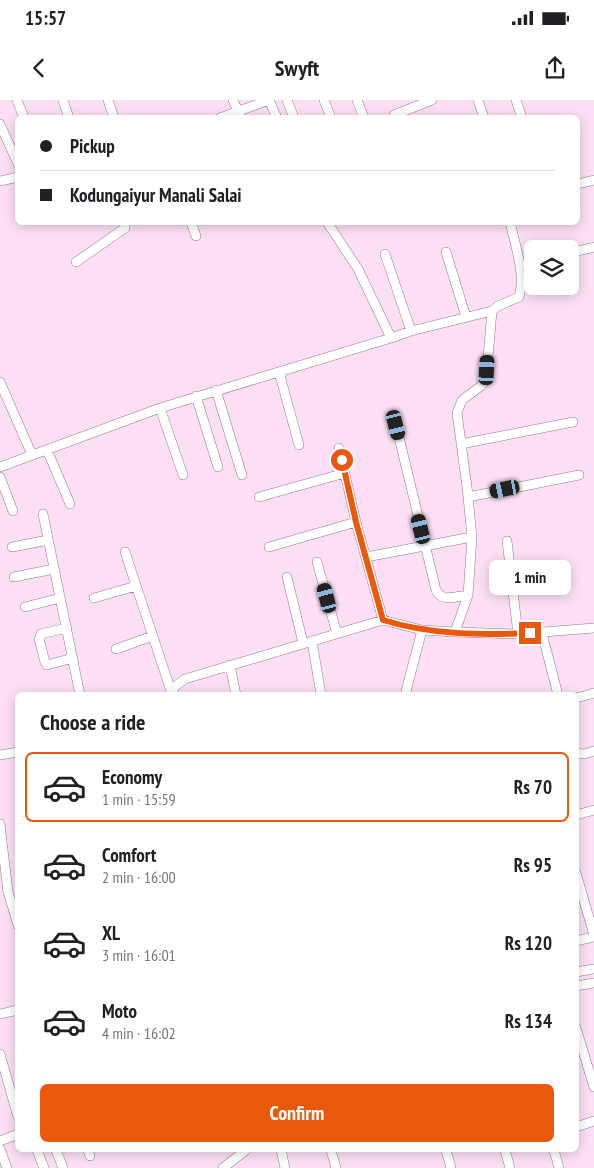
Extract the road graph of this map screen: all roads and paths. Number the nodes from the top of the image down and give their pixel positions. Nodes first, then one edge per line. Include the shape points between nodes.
1 (17, 100) edge
2 (63, 100) edge
3 (108, 100) edge
4 (233, 100) edge
5 (287, 100) edge
6 (324, 100) edge
7 (358, 100) edge
8 (432, 100) edge
9 (478, 100) edge
10 (516, 100) edge
11 (240, 114) edge
12 (23, 115) edge
13 (68, 115) edge
14 (113, 115) edge
15 (276, 115) edge
16 (293, 115) edge
17 (330, 115) edge
18 (363, 115) edge
19 (394, 115) dead end
20 (483, 115) edge
21 (521, 115) edge
22 (0, 124) edge
23 (3, 139) edge
24 (15, 159) edge
25 (15, 178) edge
26 (594, 180) edge
27 (0, 181) edge
28 (580, 184) edge
29 (125, 225) edge
30 (192, 225) edge
31 (329, 225) edge
32 (511, 225) edge
33 (196, 236) dead end
34 (594, 247) edge
35 (579, 251) edge
36 (446, 252) dead end
37 (384, 254) dead end
38 (76, 262) dead end
39 (524, 266) edge
40 (520, 267) junction
41 (492, 311) junction
42 (466, 317) junction
43 (411, 331) junction
44 (391, 338) junction
45 (280, 372) junction
46 (0, 382) edge
47 (216, 390) junction
48 (196, 396) junction
49 (160, 408) junction
50 (573, 422) dead end
51 (396, 425) dead end
52 (461, 444) junction
53 (300, 445) dead end
54 (339, 448) dead end
55 (47, 450) junction
56 (32, 455) junction
57 (0, 467) edge
58 (218, 467) dead end
59 (345, 473) junction
60 (183, 475) dead end
61 (242, 475) dead end
62 (578, 475) dead end
63 (0, 477) edge
64 (259, 497) dead end
65 (468, 497) junction
66 (70, 504) dead end
67 (13, 511) dead end
68 (43, 514) dead end
69 (356, 522) junction
70 (472, 537) junction
71 (48, 540) junction
72 (507, 541) dead end
73 (426, 546) junction
74 (12, 547) dead end
75 (269, 547) dead end
76 (126, 552) dead end
77 (366, 557) junction
78 (317, 562) dead end
79 (54, 569) junction
80 (14, 577) dead end
81 (287, 577) dead end
82 (136, 586) junction
83 (468, 594) junction
84 (60, 598) junction
85 (94, 598) dead end
86 (24, 608) dead end
87 (383, 620) junction
88 (66, 628) junction
89 (594, 628) edge
90 (422, 630) junction
91 (455, 632) junction
92 (542, 633) junction
93 (337, 634) junction
94 (518, 634) junction
95 (153, 636) junction
96 (308, 642) junction
97 (116, 649) dead end
98 (73, 658) junction
99 (230, 666) junction
100 (79, 692) edge
101 (171, 692) edge
102 (173, 692) edge
103 (235, 692) edge
104 (320, 692) edge
105 (406, 692) edge
106 (557, 692) edge
107 (594, 694) edge
108 (579, 697) edge
109 (594, 751) edge
110 (15, 753) edge
111 (579, 753) edge
112 (0, 756) edge
113 (594, 810) edge
114 (579, 814) edge
115 (0, 824) edge
116 (579, 890) edge
117 (15, 915) edge
118 (594, 936) edge
119 (579, 939) edge
120 (594, 969) edge
121 (579, 972) edge
122 (594, 983) edge
123 (579, 986) edge
124 (15, 1011) edge
125 (0, 1014) edge
126 (579, 1038) edge
127 (0, 1054) edge
128 (594, 1087) edge
129 (15, 1106) edge
130 (594, 1121) edge
131 (579, 1126) edge
132 (15, 1135) edge
133 (0, 1141) edge
134 (0, 1149) edge
135 (38, 1152) edge
136 (57, 1152) edge
137 (243, 1152) edge
138 (281, 1152) edge
139 (332, 1152) edge
140 (447, 1152) edge
141 (506, 1152) edge
142 (555, 1152) edge
143 (7, 1168) edge
144 (44, 1168) edge
145 (63, 1168) edge
146 (223, 1168) edge
147 (285, 1168) edge
148 (336, 1168) edge
149 (451, 1168) edge
150 (510, 1168) edge
151 (559, 1168) edge

1 - 12 street
2 - 13 street
3 - 14 street
4 - 11 street
5 - 16 street
6 - 17 street
7 - 18 street
8 - 19 street
9 - 20 street
10 - 21 street
11 - 15 street via 269,100
22 - 23 street
23 - 24 street
25 - 27 street
26 - 28 street
29 - 38 street via 126,228
30 - 33 street
31 - 44 street via 358,269
32 - 40 street
34 - 35 street
36 - 42 street
37 - 43 street
39 - 40 street
40 - 41 street via 519,296
41 - 42 street
41 - 52 street via 486,380 462,400 457,413
42 - 43 street
43 - 44 street
44 - 45 street
45 - 47 street
45 - 53 street
46 - 56 street
47 - 48 street
47 - 61 street
48 - 49 street
48 - 58 street
49 - 55 street
49 - 60 street
50 - 52 street
51 - 73 street
52 - 65 street
54 - 59 street
55 - 56 street
55 - 66 street
56 - 57 street
59 - 64 street
59 - 69 street
62 - 65 street
63 - 67 street
65 - 70 street
68 - 71 street
69 - 75 street
69 - 77 street
70 - 73 street
70 - 83 street
71 - 74 street
71 - 79 street
72 - 94 street
73 - 77 street
73 - 83 street via 439,595 445,598
76 - 82 street
77 - 87 street
78 - 93 street
79 - 80 street
79 - 84 street
81 - 96 street
82 - 85 street
82 - 95 street
83 - 91 street
84 - 86 street
84 - 88 street
87 - 90 street
87 - 93 street
88 - 98 street
88 - 98 street via 41,634 39,639 47,665
89 - 92 street
90 - 91 street
90 - 105 street
91 - 94 street
92 - 94 street
92 - 106 street
93 - 96 street
95 - 97 street
95 - 101 street
96 - 99 street
96 - 104 street
98 - 100 street
99 - 102 street via 185,679 174,687
99 - 103 street
107 - 108 street
109 - 111 street
110 - 112 street
113 - 114 street
115 - 117 street via 8,892
116 - 118 street
118 - 119 street
120 - 121 street
122 - 123 street
124 - 125 street
126 - 128 street
127 - 129 street
130 - 131 street
132 - 133 street
134 - 143 street
135 - 144 street
136 - 145 street
137 - 146 street
138 - 147 street
139 - 148 street
140 - 149 street
141 - 150 street
142 - 151 street

